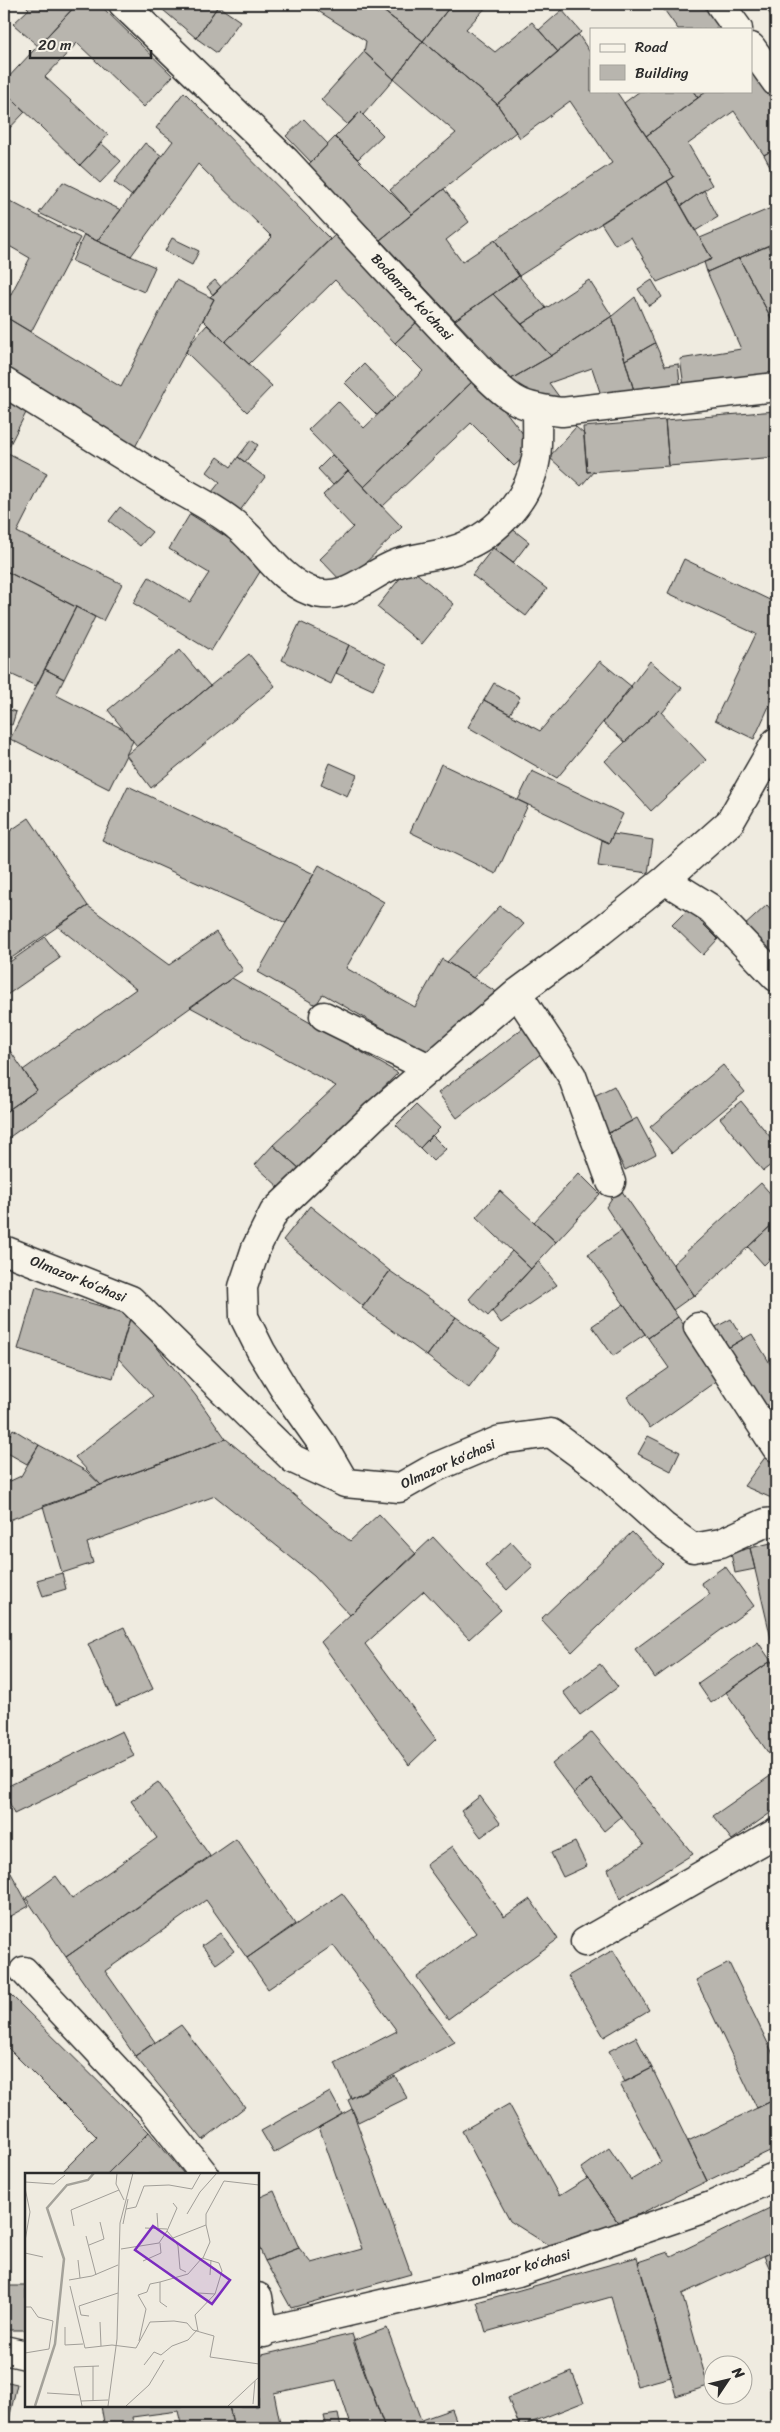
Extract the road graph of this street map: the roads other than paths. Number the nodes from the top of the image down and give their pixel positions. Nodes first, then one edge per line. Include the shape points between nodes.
1 (123, 4) edge
2 (720, 4) edge
3 (737, 28) edge
4 (752, 48) edge
5 (776, 82) edge
6 (4, 382) edge
7 (776, 387) edge
8 (537, 409) junction
9 (776, 742) edge
10 (665, 880) junction
11 (776, 977) edge
12 (517, 993) junction
13 (324, 1016) dead end
14 (429, 1068) junction
15 (611, 1182) dead end
16 (4, 1250) edge
17 (698, 1328) dead end
18 (776, 1447) edge
19 (345, 1483) junction
20 (776, 1522) edge
21 (776, 1833) edge
22 (585, 1942) dead end
23 (24, 1971) dead end
24 (203, 2173) edge
25 (776, 2176) edge
26 (259, 2309) edge
27 (261, 2333) edge
28 (4, 2350) edge
29 (25, 2355) edge

1 - 8 street, Bodomzor koʻchasi via 286,162 483,373 510,399
2 - 3 street
4 - 5 street
6 - 8 street via 238,526 289,580 327,596 348,592 397,563 469,544 486,535 504,519 525,490 536,459
7 - 8 street, Bodomzor koʻchasi via 570,411
9 - 10 street via 730,822
10 - 11 street via 710,908
10 - 12 street
12 - 14 street
12 - 15 street via 572,1076
13 - 14 street
14 - 19 street via 274,1212 256,1248 243,1287 244,1317 261,1351
16 - 19 street, Olmazor koʻchasi via 131,1300 293,1459
17 - 18 street
19 - 20 street, Olmazor koʻchasi via 399,1488 436,1467 500,1440 551,1433 600,1469 662,1526 693,1548 721,1543 765,1523
21 - 22 street
23 - 24 street via 151,2107
25 - 27 street, Olmazor koʻchasi via 711,2206 518,2272
26 - 27 street
28 - 29 street

